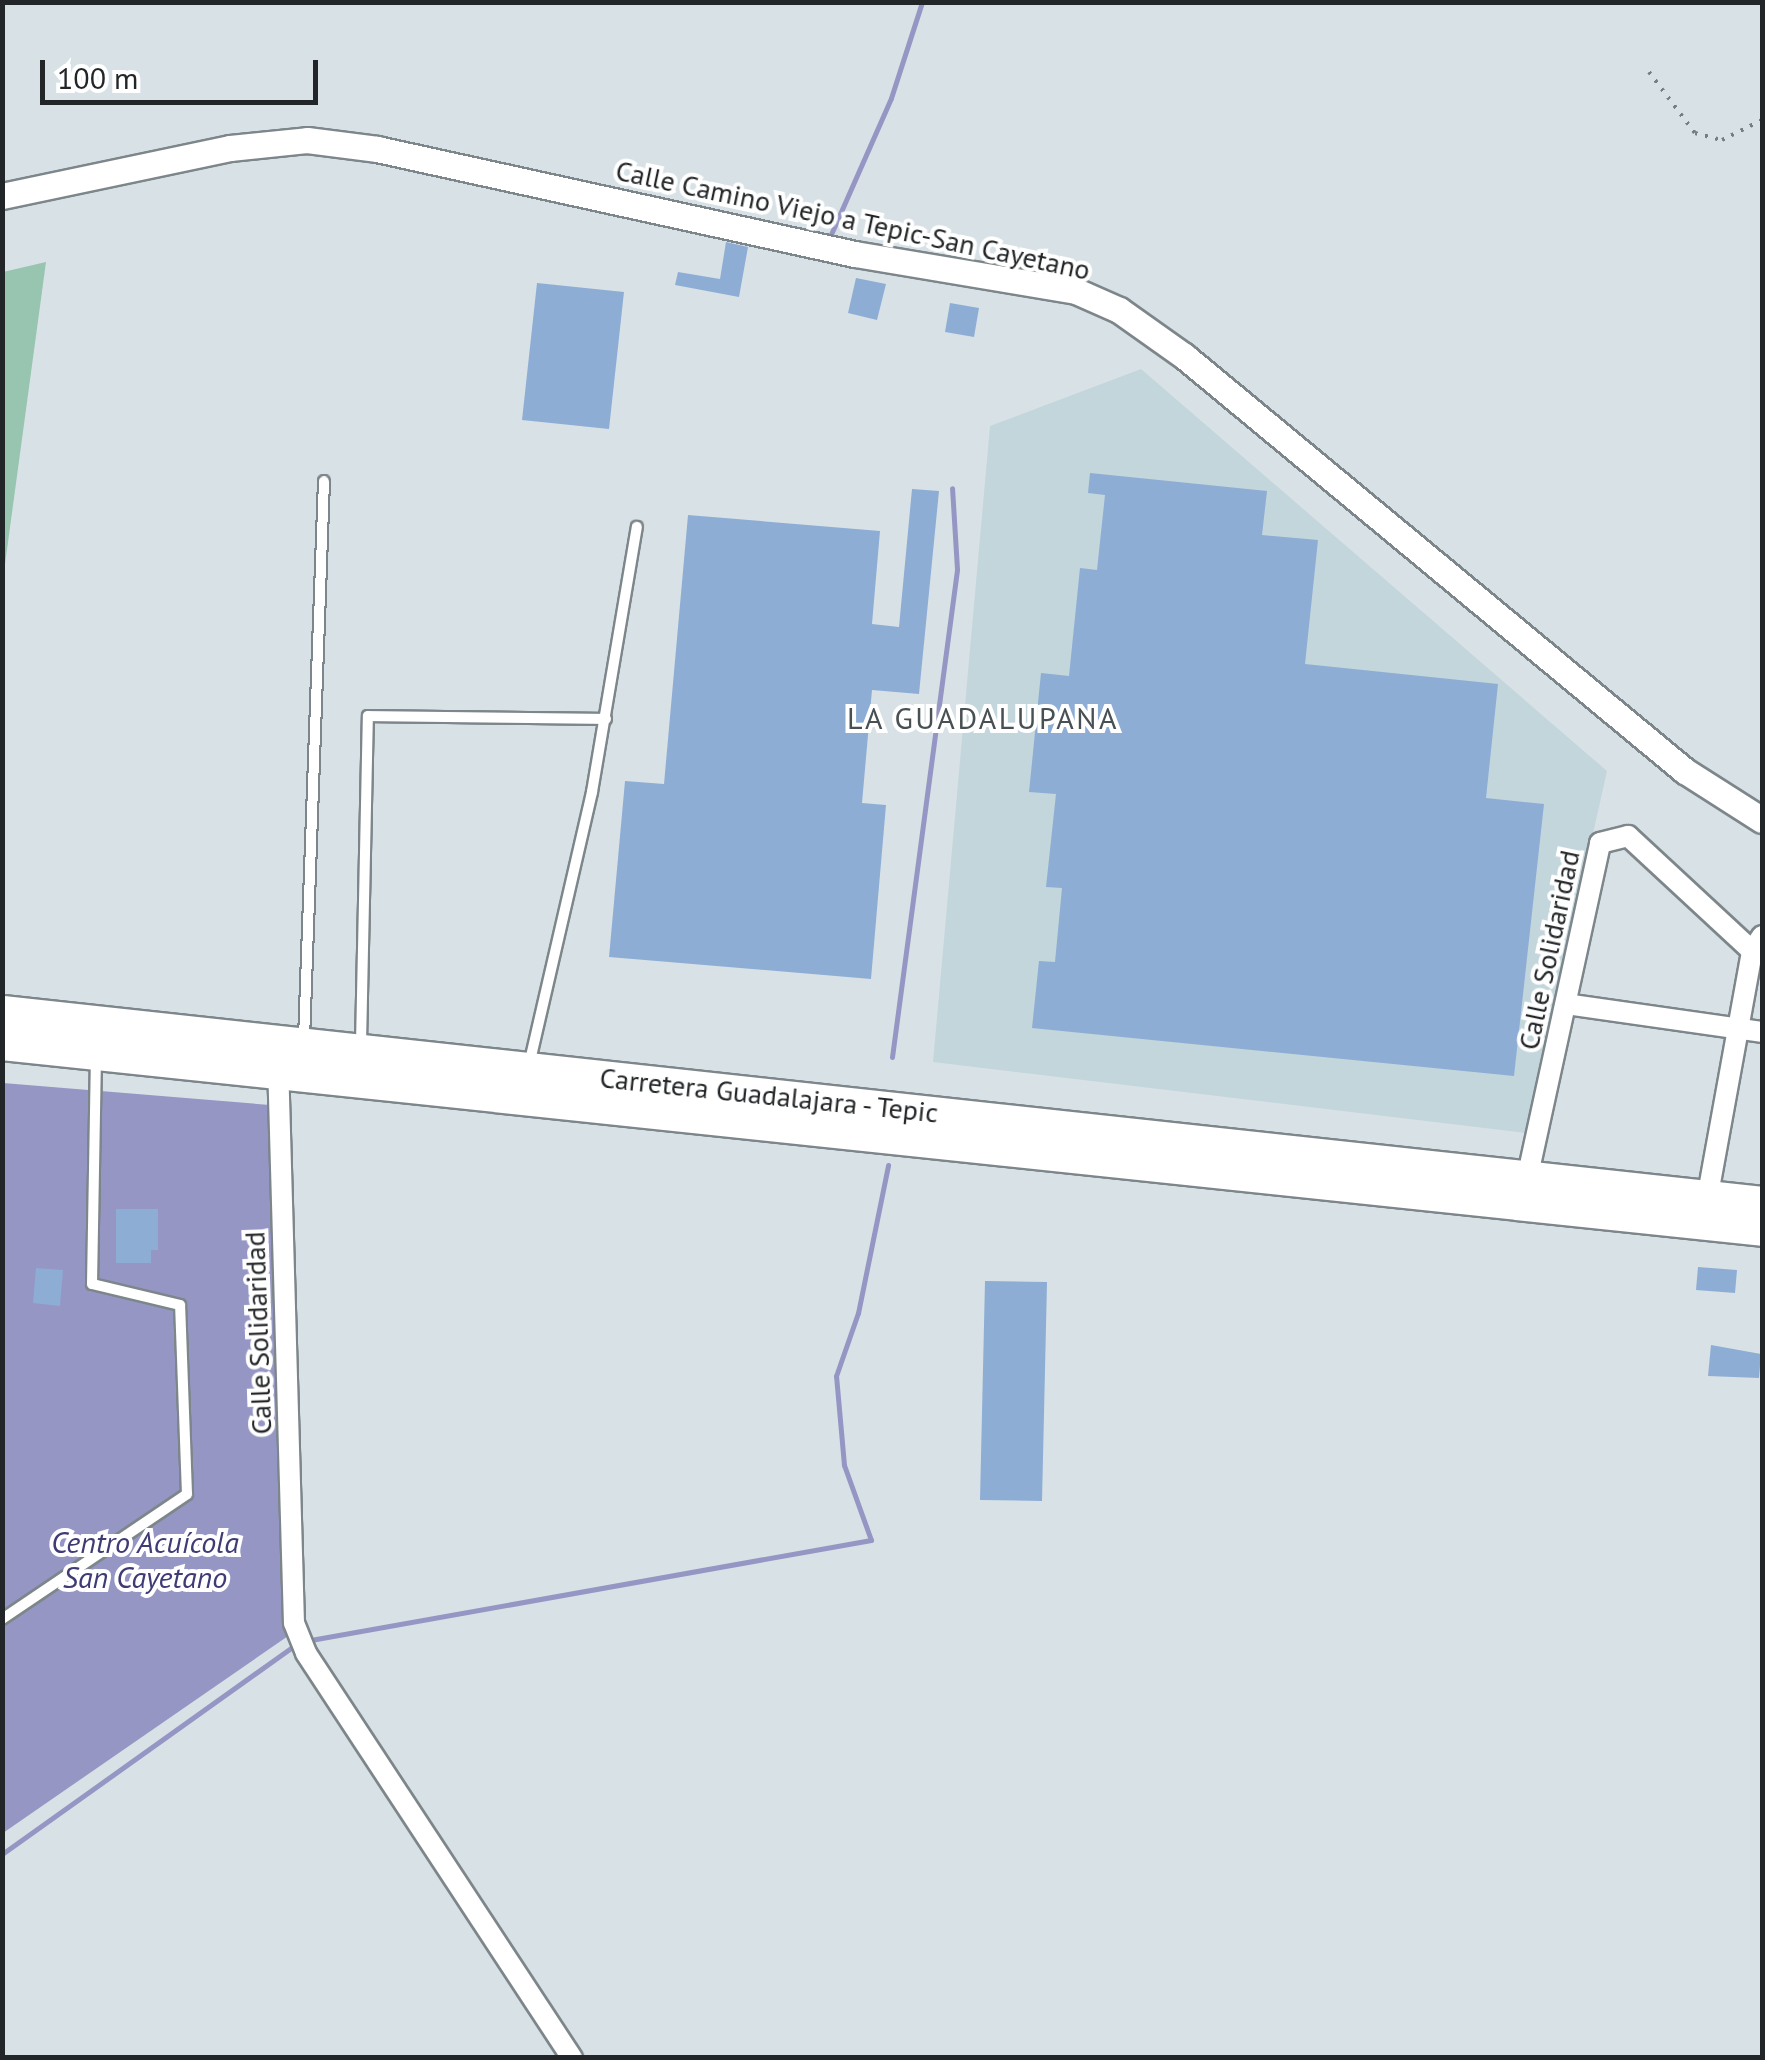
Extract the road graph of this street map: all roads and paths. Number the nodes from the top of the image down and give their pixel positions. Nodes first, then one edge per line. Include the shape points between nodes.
1 (1648, 72) dead end
2 (1762, 120) edge
3 (2, 196) edge
4 (324, 481) dead end
5 (637, 527) dead end
6 (606, 718) junction
7 (1762, 820) edge
8 (1758, 944) edge
9 (1566, 1004) junction
10 (2, 1012) edge
11 (1738, 1030) junction
12 (1762, 1032) edge
13 (2, 1042) edge
14 (96, 1050) junction
15 (361, 1050) junction
16 (287, 1051) junction
17 (528, 1069) junction
18 (1010, 1134) junction
19 (1528, 1192) junction
20 (1762, 1204) edge
21 (1705, 1209) junction
22 (1762, 1228) edge
23 (2, 1619) edge
24 (572, 2058) edge

1 - 2 path via 1695,132 1722,140
3 - 7 street, Calle Camino Viejo a Tepic-San Cayetano via 230,148 306,140 377,149 855,254 1076,291 1119,310 1184,356 1685,770
4 - 16 lane
5 - 6 lane
6 - 15 lane via 368,716
6 - 17 lane
8 - 9 street, Calle Solidaridad via 1628,836 1600,842
8 - 11 street
9 - 11 street
9 - 19 street, Calle Solidaridad
10 - 16 highway, Carretera Guadalajara - Tepic
11 - 12 street
11 - 21 street
13 - 14 highway, Carretera Guadalajara - Tepic
14 - 16 highway, Carretera Guadalajara - Tepic
14 - 23 lane via 92,1284 180,1305 187,1494
15 - 16 highway, Carretera Guadalajara - Tepic
15 - 17 highway, Carretera Guadalajara - Tepic
16 - 18 highway, Carretera Guadalajara - Tepic
16 - 24 street, Calle Solidaridad via 294,1623 306,1653
17 - 18 highway, Carretera Guadalajara - Tepic
18 - 19 highway, Carretera Guadalajara - Tepic
19 - 21 highway, Carretera Guadalajara - Tepic
20 - 21 highway
21 - 22 highway

